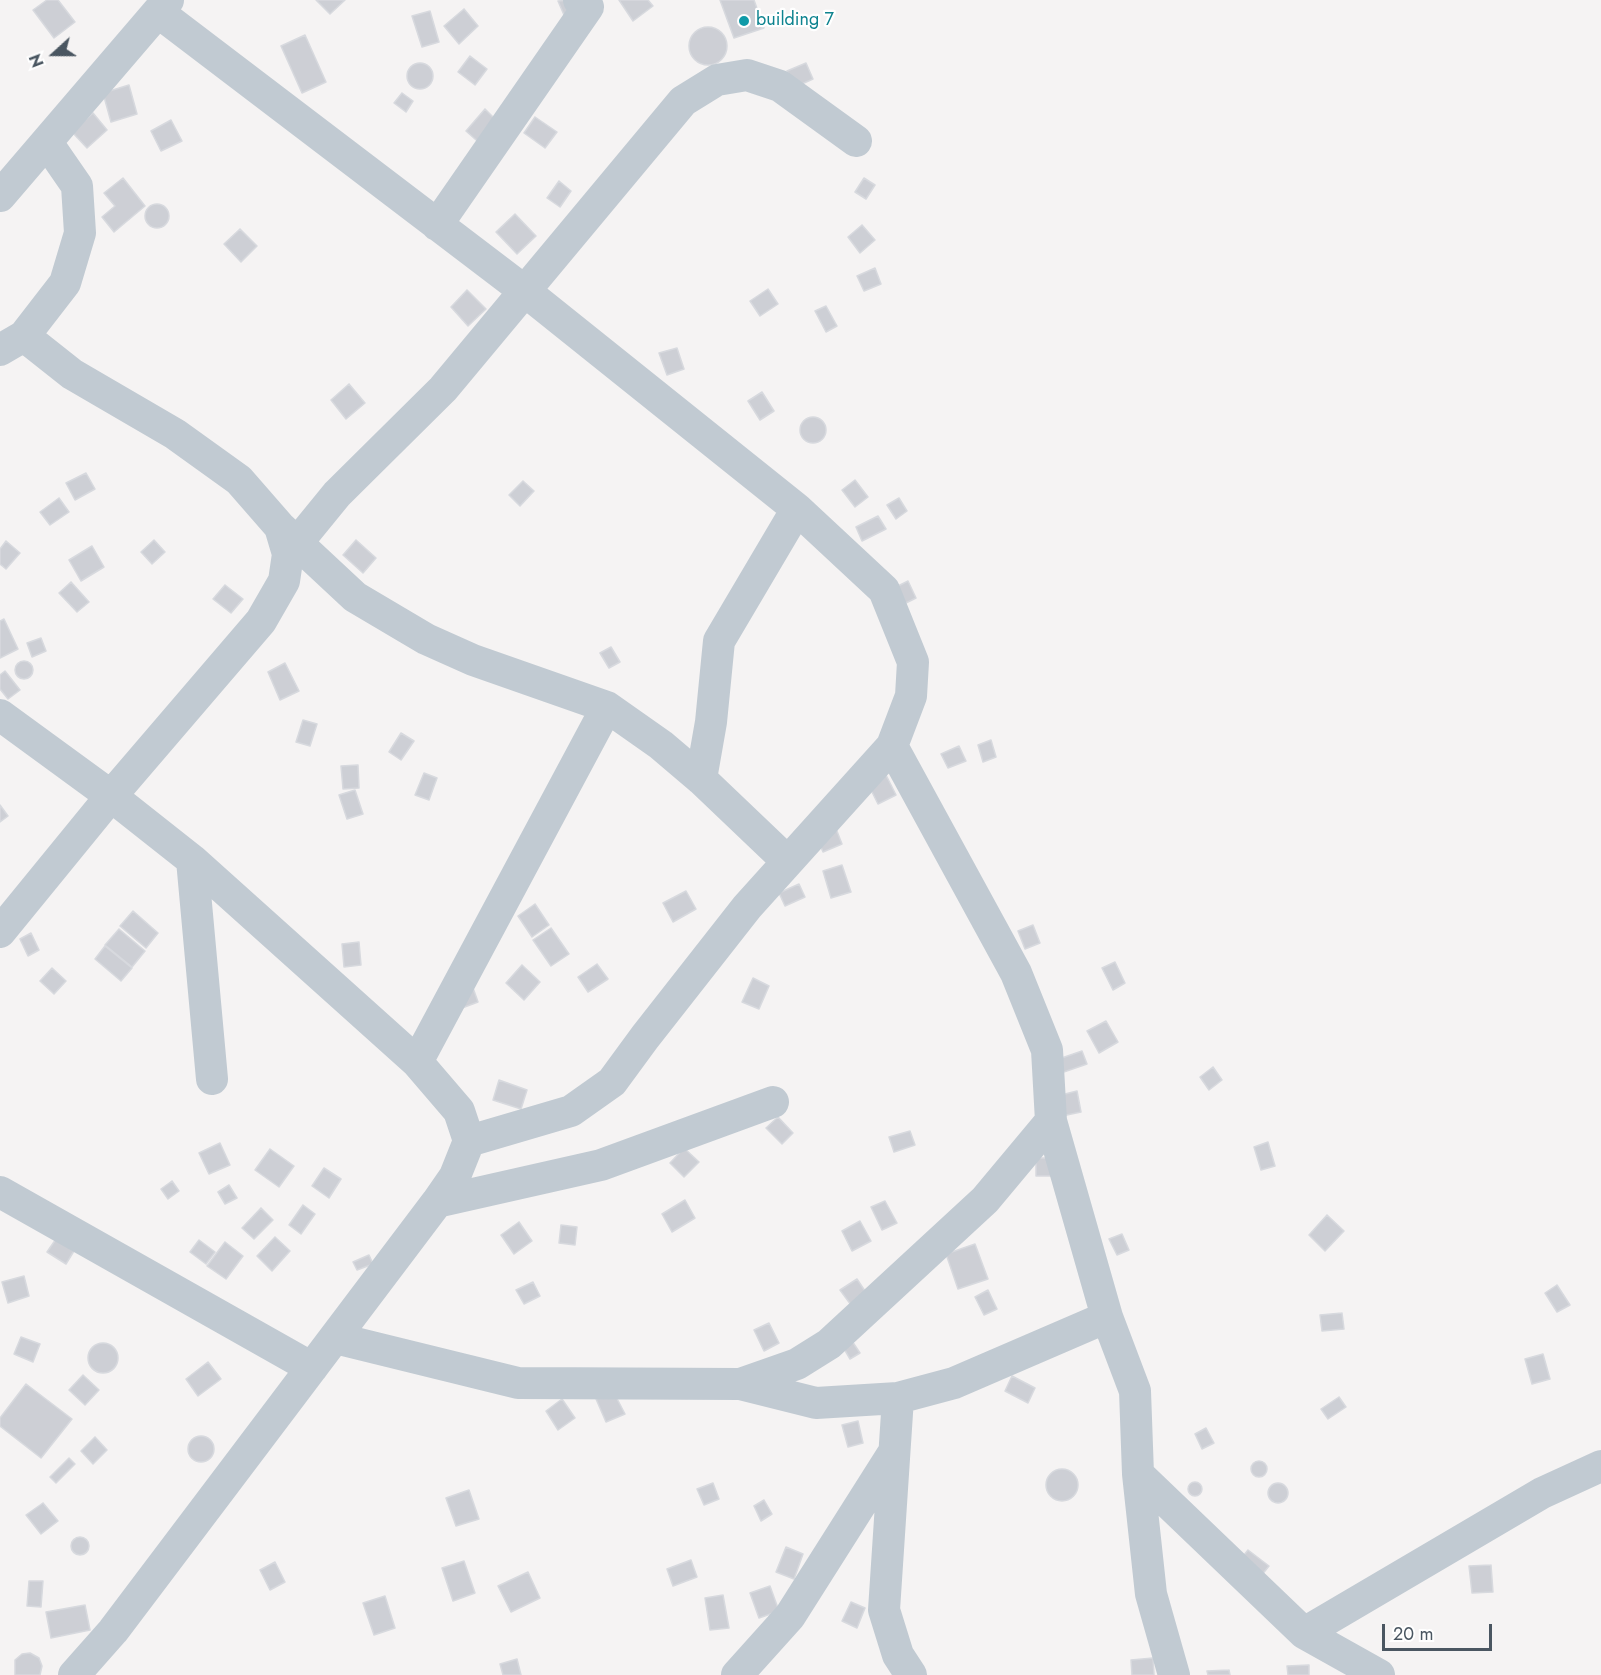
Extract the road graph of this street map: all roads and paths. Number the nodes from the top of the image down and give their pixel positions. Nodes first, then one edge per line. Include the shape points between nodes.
1 (579, 0) edge
2 (163, 6) edge
3 (855, 141) dead end
4 (48, 144) junction
5 (0, 196) edge
6 (437, 225) junction
7 (526, 292) junction
8 (12, 343) edge
9 (797, 509) junction
10 (288, 535) junction
11 (607, 707) junction
12 (0, 715) edge
13 (892, 746) junction
14 (702, 779) junction
15 (111, 796) junction
16 (192, 861) junction
17 (787, 861) junction
18 (0, 932) edge
19 (417, 1062) junction
20 (212, 1079) dead end
21 (773, 1102) dead end
22 (1051, 1121) junction
23 (469, 1141) junction
24 (0, 1192) edge
25 (437, 1202) junction
26 (1107, 1317) junction
27 (335, 1338) junction
28 (312, 1368) junction
29 (740, 1384) junction
30 (898, 1398) junction
31 (894, 1452) junction
32 (1601, 1466) edge
33 (1138, 1474) junction
34 (1304, 1633) junction
35 (74, 1675) edge
36 (738, 1675) edge
37 (910, 1675) edge
38 (1174, 1675) edge
39 (1379, 1675) edge

1 - 6 street via 588,7
2 - 4 street
2 - 6 street
3 - 7 street via 780,86 747,75 717,81 683,101
4 - 5 street
4 - 8 street via 76,186 80,233 64,283
6 - 7 street
7 - 9 street
7 - 10 street via 443,389 337,494
8 - 10 street via 175,434 239,480
9 - 13 street via 884,590 913,662 911,696
9 - 14 street via 719,641
10 - 11 street via 355,597 426,639 473,660
10 - 15 street via 284,581 261,621
11 - 14 street
11 - 19 street
12 - 15 street
13 - 17 street
13 - 22 street via 1016,973 1047,1050
14 - 17 street
15 - 16 street
15 - 18 street
16 - 19 street
16 - 20 street
17 - 23 street via 688,981 612,1082 571,1111
19 - 23 street via 459,1111
21 - 25 street via 602,1165
22 - 26 street
22 - 29 street via 985,1200 829,1344 797,1364
23 - 25 street
24 - 28 street
25 - 27 street
26 - 30 street via 954,1383
26 - 33 street via 1135,1391
27 - 28 street
27 - 29 street via 518,1383
28 - 35 street via 113,1631
29 - 30 street via 816,1403
30 - 31 street
31 - 36 street via 789,1616
31 - 37 street via 884,1610 898,1655
32 - 34 street via 1542,1493
33 - 34 street
33 - 38 street via 1151,1594
34 - 39 street

